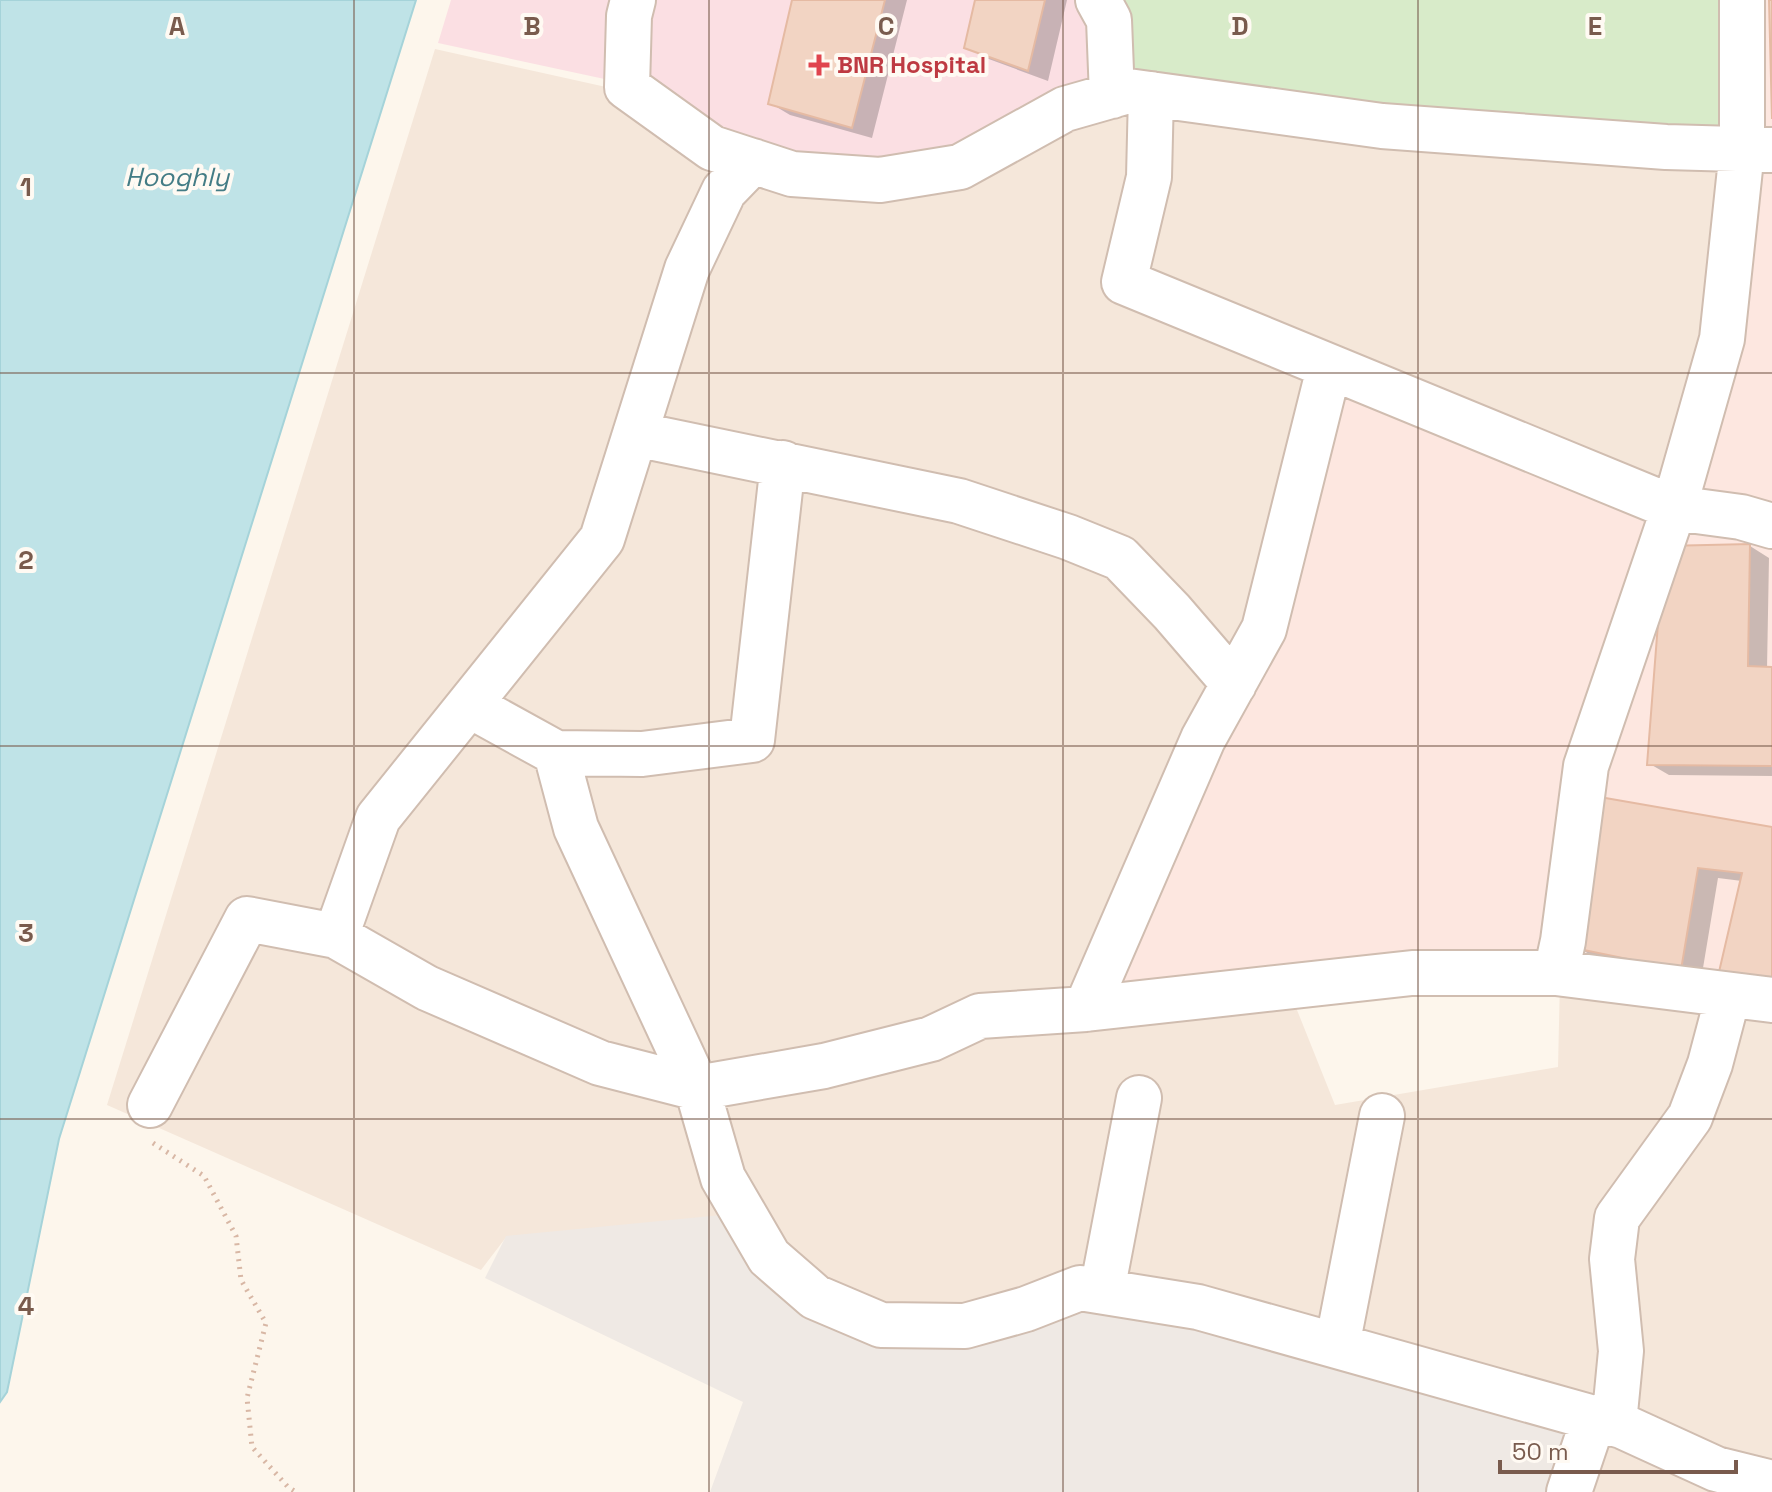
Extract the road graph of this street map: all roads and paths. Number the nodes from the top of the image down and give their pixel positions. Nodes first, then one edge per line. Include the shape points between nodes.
1 (633, 0) edge
2 (1098, 0) edge
3 (1742, 0) edge
4 (1131, 95) junction
5 (1757, 150) edge
6 (753, 161) junction
7 (1329, 368) junction
8 (635, 434) junction
9 (783, 463) junction
10 (1674, 508) junction
11 (1772, 526) edge
12 (1234, 684) junction
13 (469, 705) junction
14 (556, 753) junction
15 (336, 936) junction
16 (1556, 973) junction
17 (1728, 996) junction
18 (1772, 1000) edge
19 (1086, 1009) junction
20 (697, 1088) junction
21 (1139, 1098) dead end
22 (1382, 1116) dead end
23 (148, 1122) joint
24 (1102, 1291) junction
25 (1337, 1346) junction
26 (1603, 1420) junction
27 (1772, 1483) edge
28 (296, 1492) edge
29 (1569, 1492) edge

1 - 6 lane via 627,87 712,148
2 - 4 lane
3 - 5 lane
4 - 5 lane via 1382,126
4 - 6 lane via 1065,109 960,167 880,180 792,174
4 - 7 lane via 1149,177 1124,282
5 - 10 lane via 1722,339
6 - 8 lane via 724,191 687,269
7 - 10 lane
7 - 12 lane via 1264,629
8 - 9 lane
8 - 13 lane via 602,539
9 - 12 lane via 959,501 1120,558
9 - 14 lane via 752,740 642,754
10 - 11 lane
10 - 16 lane via 1586,766
12 - 19 lane via 1203,739
13 - 14 lane
13 - 15 lane via 378,818
14 - 20 lane via 576,828
15 - 20 lane via 427,988 600,1063
15 - 23 lane via 247,919
16 - 17 lane
16 - 19 lane via 1412,973
17 - 18 lane
17 - 26 lane via 1690,1117 1617,1218 1612,1259 1621,1351 1615,1413
19 - 20 lane via 980,1016 931,1039 824,1066
20 - 24 lane via 723,1178 769,1257 815,1297 881,1325 965,1326 1080,1288
21 - 24 lane
22 - 25 lane
23 - 28 path via 204,1176 236,1236 241,1280 266,1323 247,1398 252,1447
24 - 25 lane via 1198,1307
25 - 26 lane
26 - 27 lane via 1716,1469
26 - 29 lane

